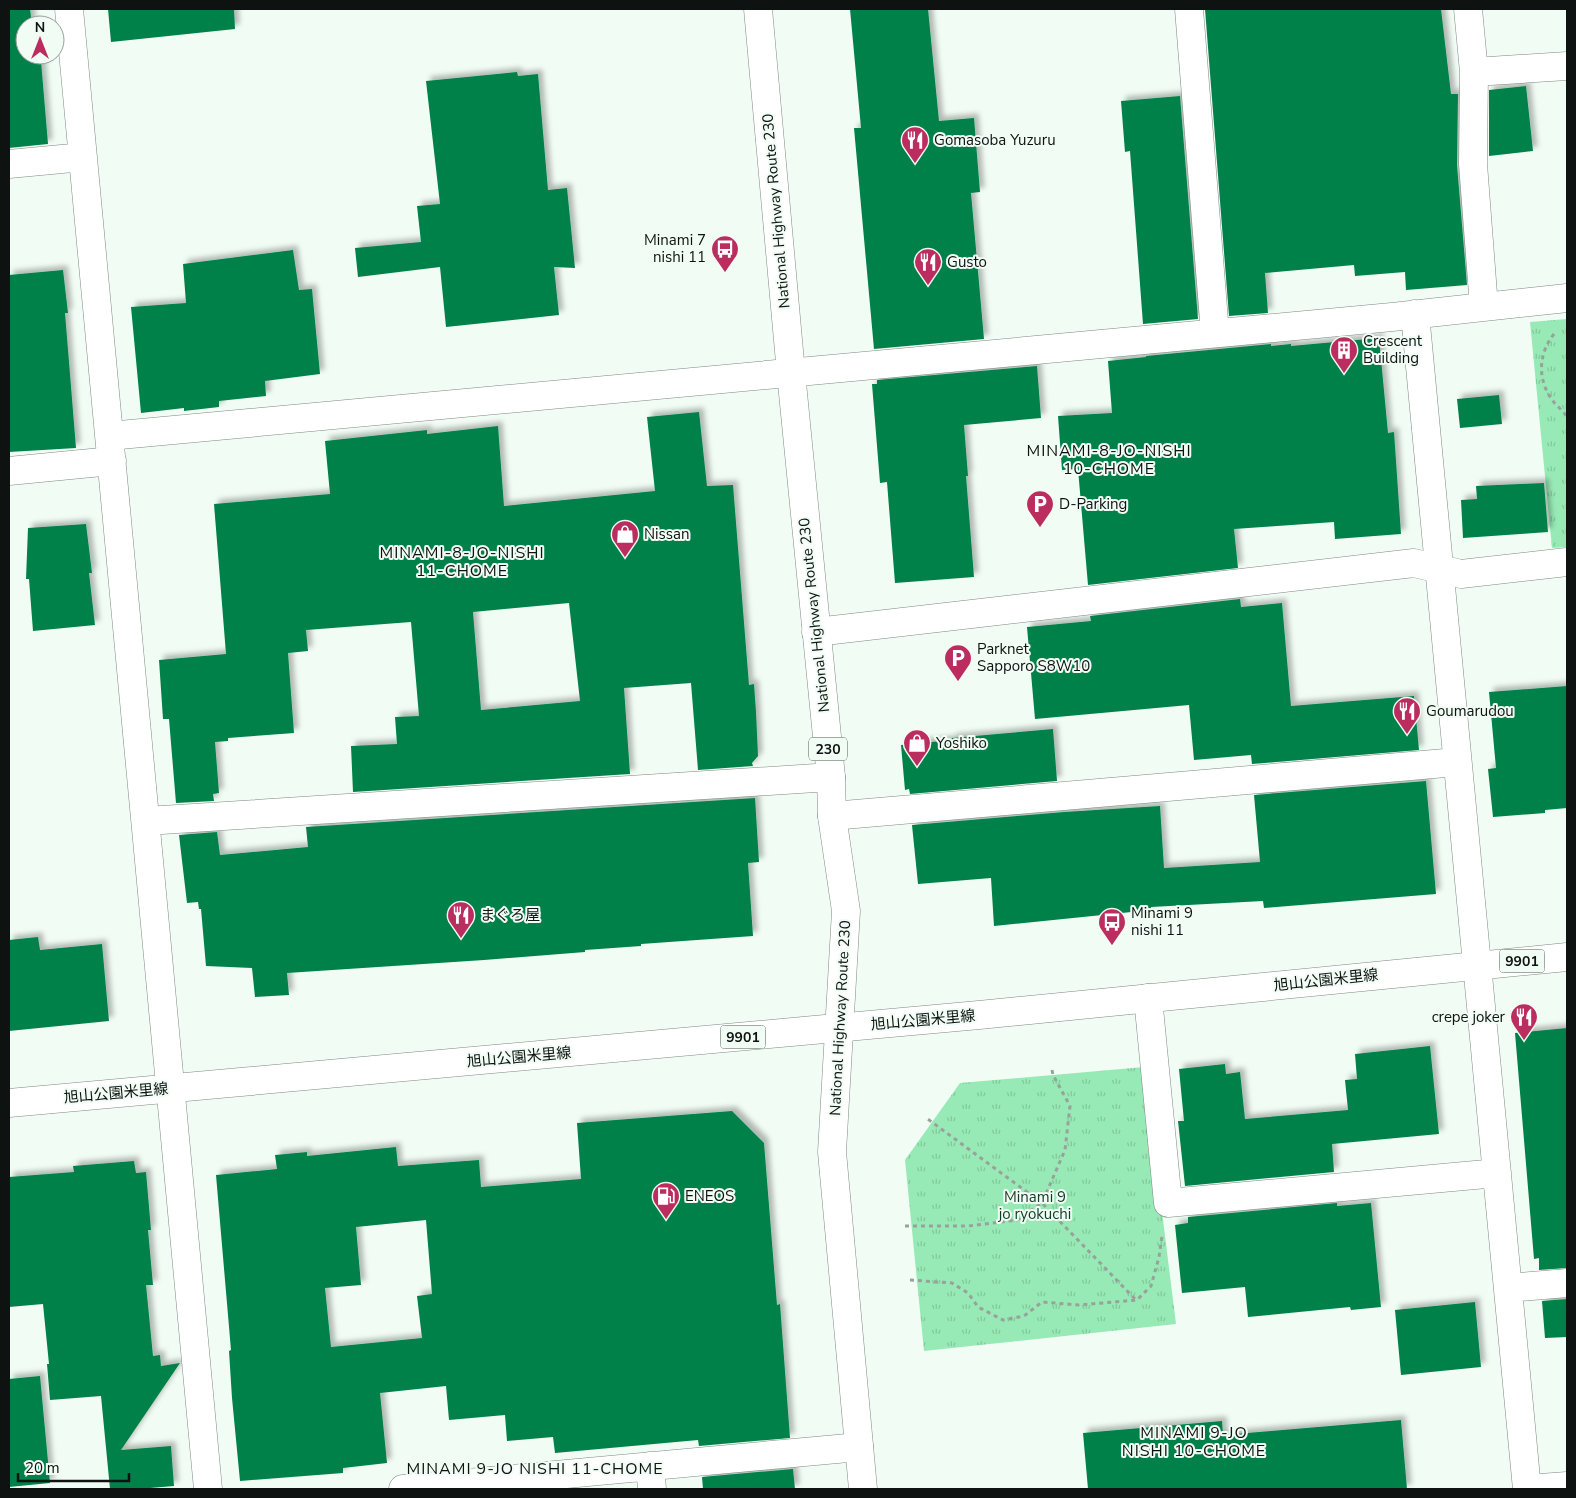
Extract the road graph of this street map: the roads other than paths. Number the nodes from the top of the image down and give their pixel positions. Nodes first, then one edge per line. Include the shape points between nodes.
1 (69, 9) edge
2 (758, 9) edge
3 (1189, 9) edge
4 (1468, 9) edge
5 (1567, 66) edge
6 (1474, 72) junction
7 (83, 157) junction
8 (9, 164) edge
9 (1567, 298) edge
10 (1484, 307) junction
11 (1415, 314) junction
12 (1215, 333) junction
13 (791, 373) junction
14 (110, 448) junction
15 (9, 471) edge
16 (1567, 562) edge
17 (1439, 568) junction
18 (816, 632) junction
19 (1457, 762) junction
20 (831, 777) junction
21 (832, 816) junction
22 (146, 820) junction
23 (1567, 957) edge
24 (1477, 965) junction
25 (1148, 998) junction
26 (839, 1028) junction
27 (170, 1088) junction
28 (9, 1103) edge
29 (1497, 1173) junction
30 (1567, 1283) edge
31 (1508, 1288) junction
32 (859, 1447) junction
33 (651, 1478) edge
34 (1567, 1486) edge
35 (434, 1488) edge
36 (208, 1489) edge
37 (403, 1489) edge
38 (863, 1489) edge
39 (1527, 1489) edge

1 - 7 main road
2 - 13 main road, National Highway Route 230 / 230
3 - 12 main road
4 - 6 main road
5 - 6 main road
6 - 10 main road via 1473,164
7 - 8 main road
7 - 14 main road
9 - 10 main road
10 - 11 main road
11 - 12 main road
11 - 17 main road
12 - 13 main road
13 - 14 main road
13 - 18 main road, National Highway Route 230 / 230
14 - 15 main road
14 - 22 main road
16 - 17 main road via 1461,574
17 - 18 main road via 1414,563
17 - 19 main road
18 - 20 main road, National Highway Route 230 / 230
19 - 21 main road
19 - 24 main road
20 - 21 main road, National Highway Route 230 / 230
20 - 22 main road
21 - 26 main road, National Highway Route 230 / 230 via 846,911
22 - 27 main road
23 - 24 main road, 旭山公園米里線 / 9901
24 - 25 main road, 旭山公園米里線 / 9901
24 - 29 main road
25 - 26 main road, 旭山公園米里線 / 9901
25 - 29 main road via 1168,1203
26 - 27 main road, 旭山公園米里線 / 9901
26 - 32 main road, National Highway Route 230 / 230 via 832,1152
27 - 28 main road, 旭山公園米里線 / 9901
27 - 36 main road
29 - 31 main road
30 - 31 main road
31 - 39 main road
32 - 33 main road
32 - 38 main road, National Highway Route 230 / 230
33 - 35 main road
34 - 39 main road
35 - 37 main road

